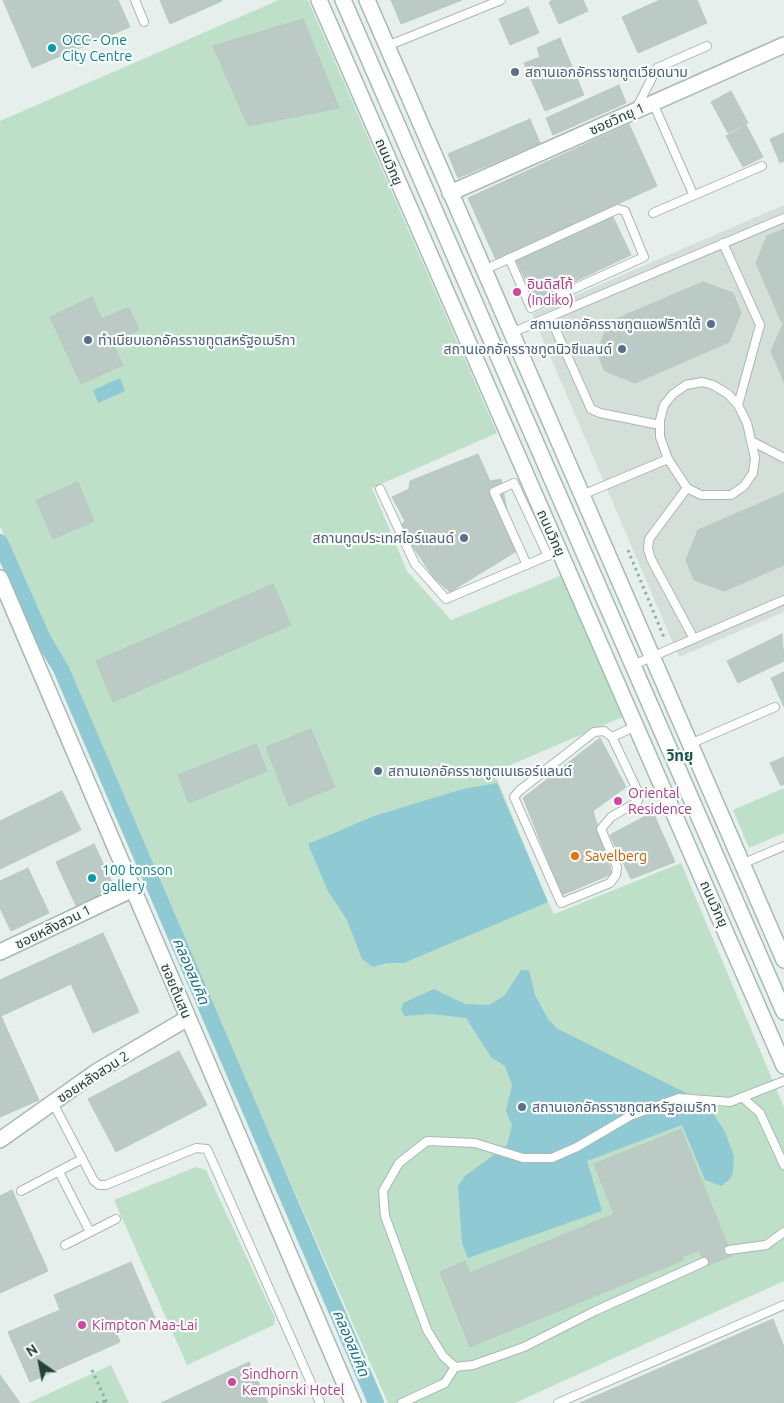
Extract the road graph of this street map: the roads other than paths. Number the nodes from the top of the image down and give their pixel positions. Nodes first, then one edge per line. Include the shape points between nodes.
1 (135, 0) edge
2 (319, 0) edge
3 (343, 0) edge
4 (367, 0) edge
5 (501, 0) edge
6 (144, 22) dead end
7 (784, 45) edge
8 (387, 46) junction
9 (707, 46) dead end
10 (653, 103) junction
11 (636, 111) junction
12 (762, 166) dead end
13 (450, 193) junction
14 (693, 194) junction
15 (653, 213) dead end
16 (784, 218) edge
17 (723, 243) junction
18 (509, 258) junction
19 (484, 270) junction
20 (550, 317) junction
21 (511, 333) junction
22 (738, 405) junction
23 (660, 425) junction
24 (753, 442) junction
25 (784, 458) edge
26 (668, 459) junction
27 (687, 488) junction
28 (380, 490) dead end
29 (582, 495) junction
30 (553, 554) junction
31 (527, 565) junction
32 (0, 578) edge
33 (784, 600) edge
34 (635, 618) junction
35 (616, 626) junction
36 (694, 639) junction
37 (652, 657) junction
38 (633, 665) junction
39 (775, 707) dead end
40 (636, 726) junction
41 (612, 737) junction
42 (690, 744) junction
43 (784, 846) edge
44 (740, 858) junction
45 (133, 888) junction
46 (732, 892) junction
47 (0, 952) edge
48 (784, 960) edge
49 (784, 1012) edge
50 (188, 1018) junction
51 (784, 1066) edge
52 (784, 1081) edge
53 (742, 1097) junction
54 (53, 1103) junction
55 (0, 1140) edge
56 (82, 1159) junction
57 (784, 1165) edge
58 (59, 1172) junction
59 (21, 1192) dead end
60 (116, 1220) dead end
61 (90, 1232) junction
62 (784, 1232) edge
63 (65, 1244) dead end
64 (729, 1250) dead end
65 (704, 1262) dead end
66 (784, 1305) edge
67 (455, 1367) junction
68 (320, 1403) edge
69 (353, 1403) edge
70 (402, 1403) edge
71 (558, 1403) edge

1 - 6 lane
2 - 30 main road, ถนนวิทยุ
3 - 35 main road, ถนนวิทยุ
4 - 8 main road
5 - 8 lane
7 - 10 main road, ซอยวิทยุ 1
8 - 13 main road
9 - 11 lane via 657,68
10 - 11 main road, ซอยวิทยุ 1
10 - 14 lane
11 - 13 main road, ซอยวิทยุ 1
12 - 14 lane
13 - 19 main road
14 - 15 lane
16 - 17 lane
17 - 20 lane
17 - 22 lane via 760,325
18 - 18 lane via 531,308 644,257 623,208
18 - 19 lane
19 - 21 main road
20 - 21 lane
20 - 23 lane via 591,409 600,414
21 - 29 main road
22 - 23 lane via 713,385 702,382 686,385 664,405
22 - 24 lane
23 - 26 lane via 660,437
24 - 25 lane
24 - 27 lane via 753,473 732,495 701,495
26 - 27 lane
26 - 29 lane
27 - 36 lane via 649,539 648,549
28 - 31 lane via 415,564 446,598
29 - 34 main road
30 - 31 lane
30 - 31 lane via 514,483 494,492
30 - 40 main road, ถนนวิทยุ
32 - 45 main road, ซอยต้นสน
33 - 36 lane
34 - 35 main road
34 - 37 main road
35 - 38 main road, ถนนวิทยุ
36 - 37 lane
37 - 38 lane
37 - 42 main road
38 - 46 main road, ถนนวิทยุ
39 - 42 lane
40 - 41 lane
40 - 51 main road, ถนนวิทยุ
41 - 41 lane via 604,731 594,732 514,797 561,903 610,883 616,875 617,867 601,828 611,817 638,802 640,796
42 - 44 main road
43 - 44 lane
44 - 46 main road
44 - 48 main road
45 - 47 main road, ซอยหลังสวน 1
45 - 50 main road, ซอยต้นสน
46 - 49 main road, ถนนวิทยุ
50 - 54 main road, ซอยหลังสวน 2 via 96,1072
50 - 69 main road, ซอยต้นสน
52 - 53 lane
53 - 57 lane via 760,1113
53 - 67 lane via 718,1103 679,1098 630,1116 552,1158 523,1158 476,1143 427,1141 399,1163 383,1190 385,1216 427,1330 443,1356
54 - 55 main road, ซอยหลังสวน 2
54 - 56 lane
56 - 58 lane
56 - 68 lane via 94,1181 106,1185 196,1148 207,1149
58 - 59 lane
58 - 61 lane
60 - 61 lane
61 - 63 lane
62 - 64 lane via 766,1245
65 - 67 lane via 524,1347 473,1365
66 - 71 lane
67 - 70 lane via 445,1383

